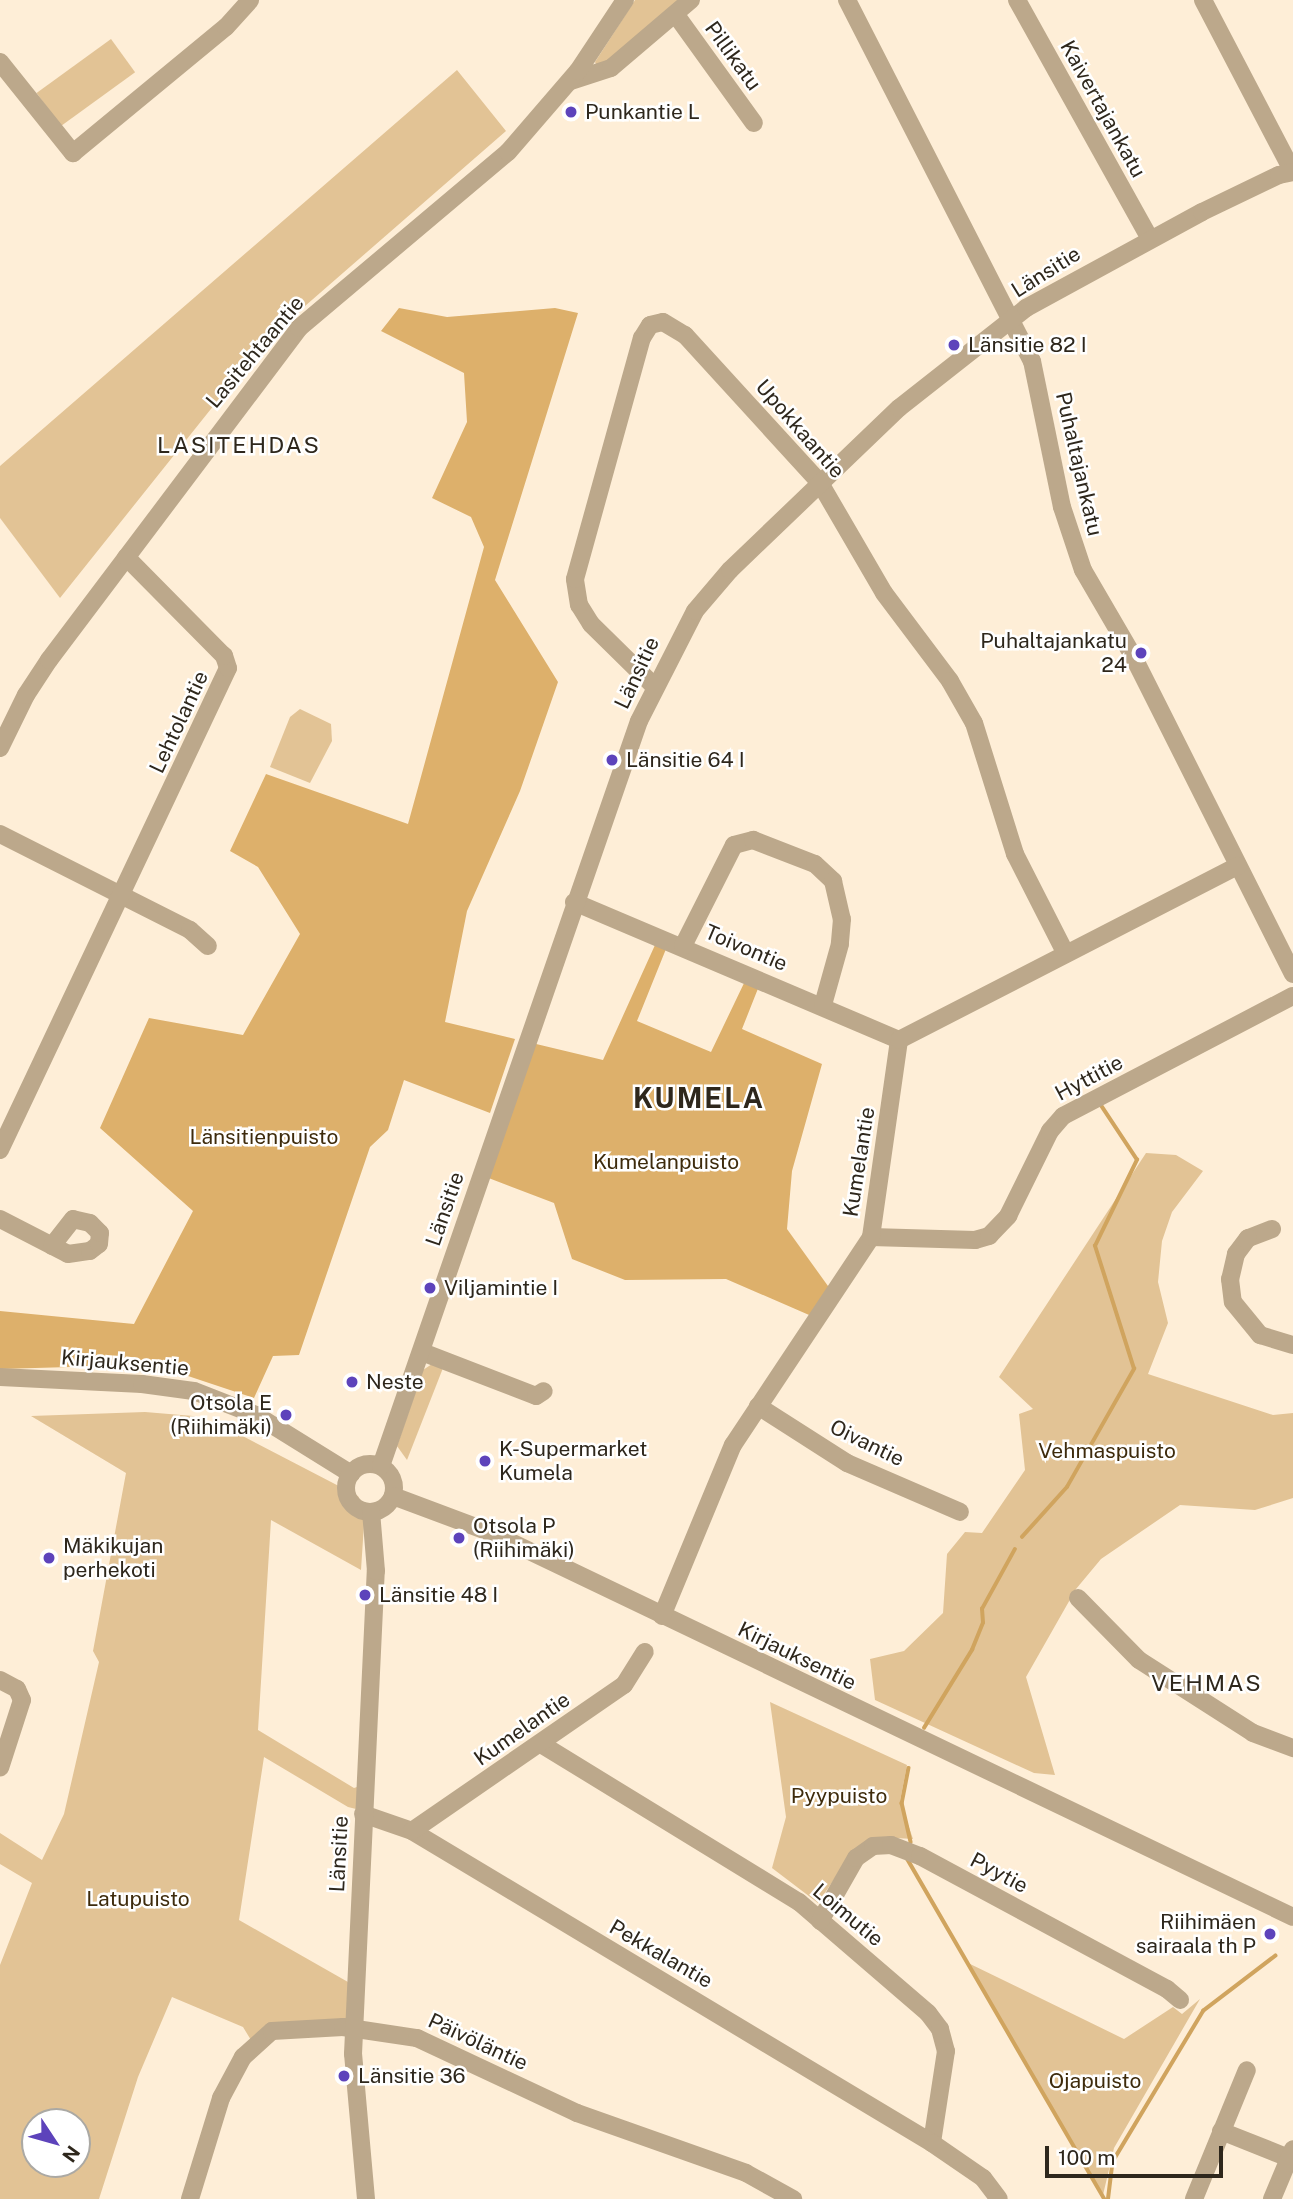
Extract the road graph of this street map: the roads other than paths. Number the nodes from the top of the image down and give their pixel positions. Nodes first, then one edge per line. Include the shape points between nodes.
1 (250, 0) edge
2 (625, 0) edge
3 (691, 0) edge
4 (847, 0) edge
5 (1017, 0) edge
6 (1203, 0) edge
7 (676, 15) junction
8 (0, 62) edge
9 (571, 80) junction
10 (754, 123) dead end
11 (1293, 172) edge
12 (1150, 239) junction
13 (1014, 320) junction
14 (820, 483) junction
15 (126, 557) junction
16 (653, 685) junction
17 (0, 748) edge
18 (0, 834) edge
19 (1238, 866) junction
20 (120, 896) junction
21 (574, 902) junction
22 (208, 946) dead end
23 (683, 946) junction
24 (1066, 954) junction
25 (1293, 974) edge
26 (1293, 996) edge
27 (823, 1005) junction
28 (899, 1040) junction
29 (0, 1150) edge
30 (0, 1219) edge
31 (1272, 1229) dead end
32 (871, 1237) junction
33 (52, 1246) dead end
34 (1293, 1345) edge
35 (422, 1352) junction
36 (0, 1377) edge
37 (544, 1391) dead end
38 (758, 1406) junction
39 (381, 1466) junction
40 (351, 1474) junction
41 (393, 1496) junction
42 (371, 1512) junction
43 (960, 1512) dead end
44 (1077, 1598) dead end
45 (662, 1616) junction
46 (645, 1652) dead end
47 (0, 1680) edge
48 (541, 1744) junction
49 (1293, 1748) edge
50 (0, 1768) edge
51 (363, 1814) junction
52 (412, 1830) junction
53 (1178, 1864) junction
54 (1293, 1917) edge
55 (820, 1921) junction
56 (1293, 1930) edge
57 (1180, 2000) dead end
58 (353, 2028) junction
59 (1247, 2070) dead end
60 (1222, 2131) junction
61 (932, 2143) junction
62 (1291, 2154) edge
63 (190, 2199) edge
64 (366, 2199) edge
65 (793, 2199) edge
66 (999, 2199) edge
67 (1194, 2199) edge
68 (1272, 2199) edge

1 - 8 street via 73,153
2 - 9 street, Lasitehtaantie
3 - 7 street
4 - 13 street, Puhaltajankatu
5 - 12 street, Kaivertajankatu
6 - 11 street
7 - 9 street via 611,68
7 - 10 street, Pillikatu
9 - 15 street, Lasitehtaantie via 508,152 299,328
11 - 12 street, Länsitie via 1279,174
12 - 13 street, Länsitie via 1046,293
13 - 14 street, Länsitie via 898,408
13 - 19 street, Puhaltajankatu via 1032,361 1062,507 1083,570 1133,656
14 - 16 street, Länsitie via 709,592
14 - 16 street, Upokkaantie via 678,329 663,322 645,330 575,579 579,605 591,624
14 - 24 street, Upokkaantie via 884,593 950,681 974,723 1014,854
15 - 17 street, Lasitehtaantie via 26,695
15 - 20 street, Lehtolantie via 224,656 228,668
16 - 21 street, Länsitie
18 - 20 street
19 - 24 street
19 - 25 street, Puhaltajankatu
20 - 22 street via 190,930
20 - 29 street, Lehtolantie
21 - 23 street, Toivontie
21 - 35 street, Länsitie
23 - 27 street, Toivontie
23 - 27 street via 734,845 753,840 814,864 833,881 842,919
24 - 28 street
26 - 32 street, Hyttitie via 1063,1116 1050,1131 1008,1216 989,1236 975,1240
27 - 28 street, Toivontie
28 - 32 street, Kumelantie
30 - 33 street
31 - 34 street via 1248,1238 1236,1254 1230,1279 1233,1301 1259,1335
32 - 38 street, Kumelantie
35 - 37 street via 536,1396
35 - 39 street, Länsitie
36 - 40 street, Kirjauksentie via 194,1391 256,1416
38 - 43 street, Oivantie via 847,1463
38 - 45 street, Kumelantie via 720,1472
39 - 40 street via 363,1465
39 - 41 street via 393,1480
40 - 42 street via 348,1496 357,1508
41 - 42 street via 385,1507
41 - 45 street, Kirjauksentie via 470,1523
42 - 51 street, Länsitie via 376,1548
44 - 49 street via 1139,1660 1253,1733
45 - 53 street, Kirjauksentie
46 - 48 street, Kumelantie via 624,1685
47 - 50 street via 17,1689 22,1700
48 - 52 street, Kumelantie
48 - 55 street, Loimutie via 769,1882
51 - 52 street, Pekkalantie
51 - 58 street, Länsitie
52 - 61 street, Pekkalantie
53 - 54 street, Kirjauksentie
53 - 56 street, Kirjauksentie
55 - 57 street, Pyytie via 856,1858 873,1846 891,1846 932,1862
55 - 61 street, Loimutie via 940,2029 945,2062
58 - 63 street, Päivöläntie via 284,2028 264,2035 254,2045 232,2071 220,2098
58 - 64 street, Länsitie
58 - 65 street, Päivöläntie via 417,2038 577,2113 746,2173
59 - 60 street
60 - 62 street
60 - 67 street
61 - 66 street via 983,2178
62 - 68 street

